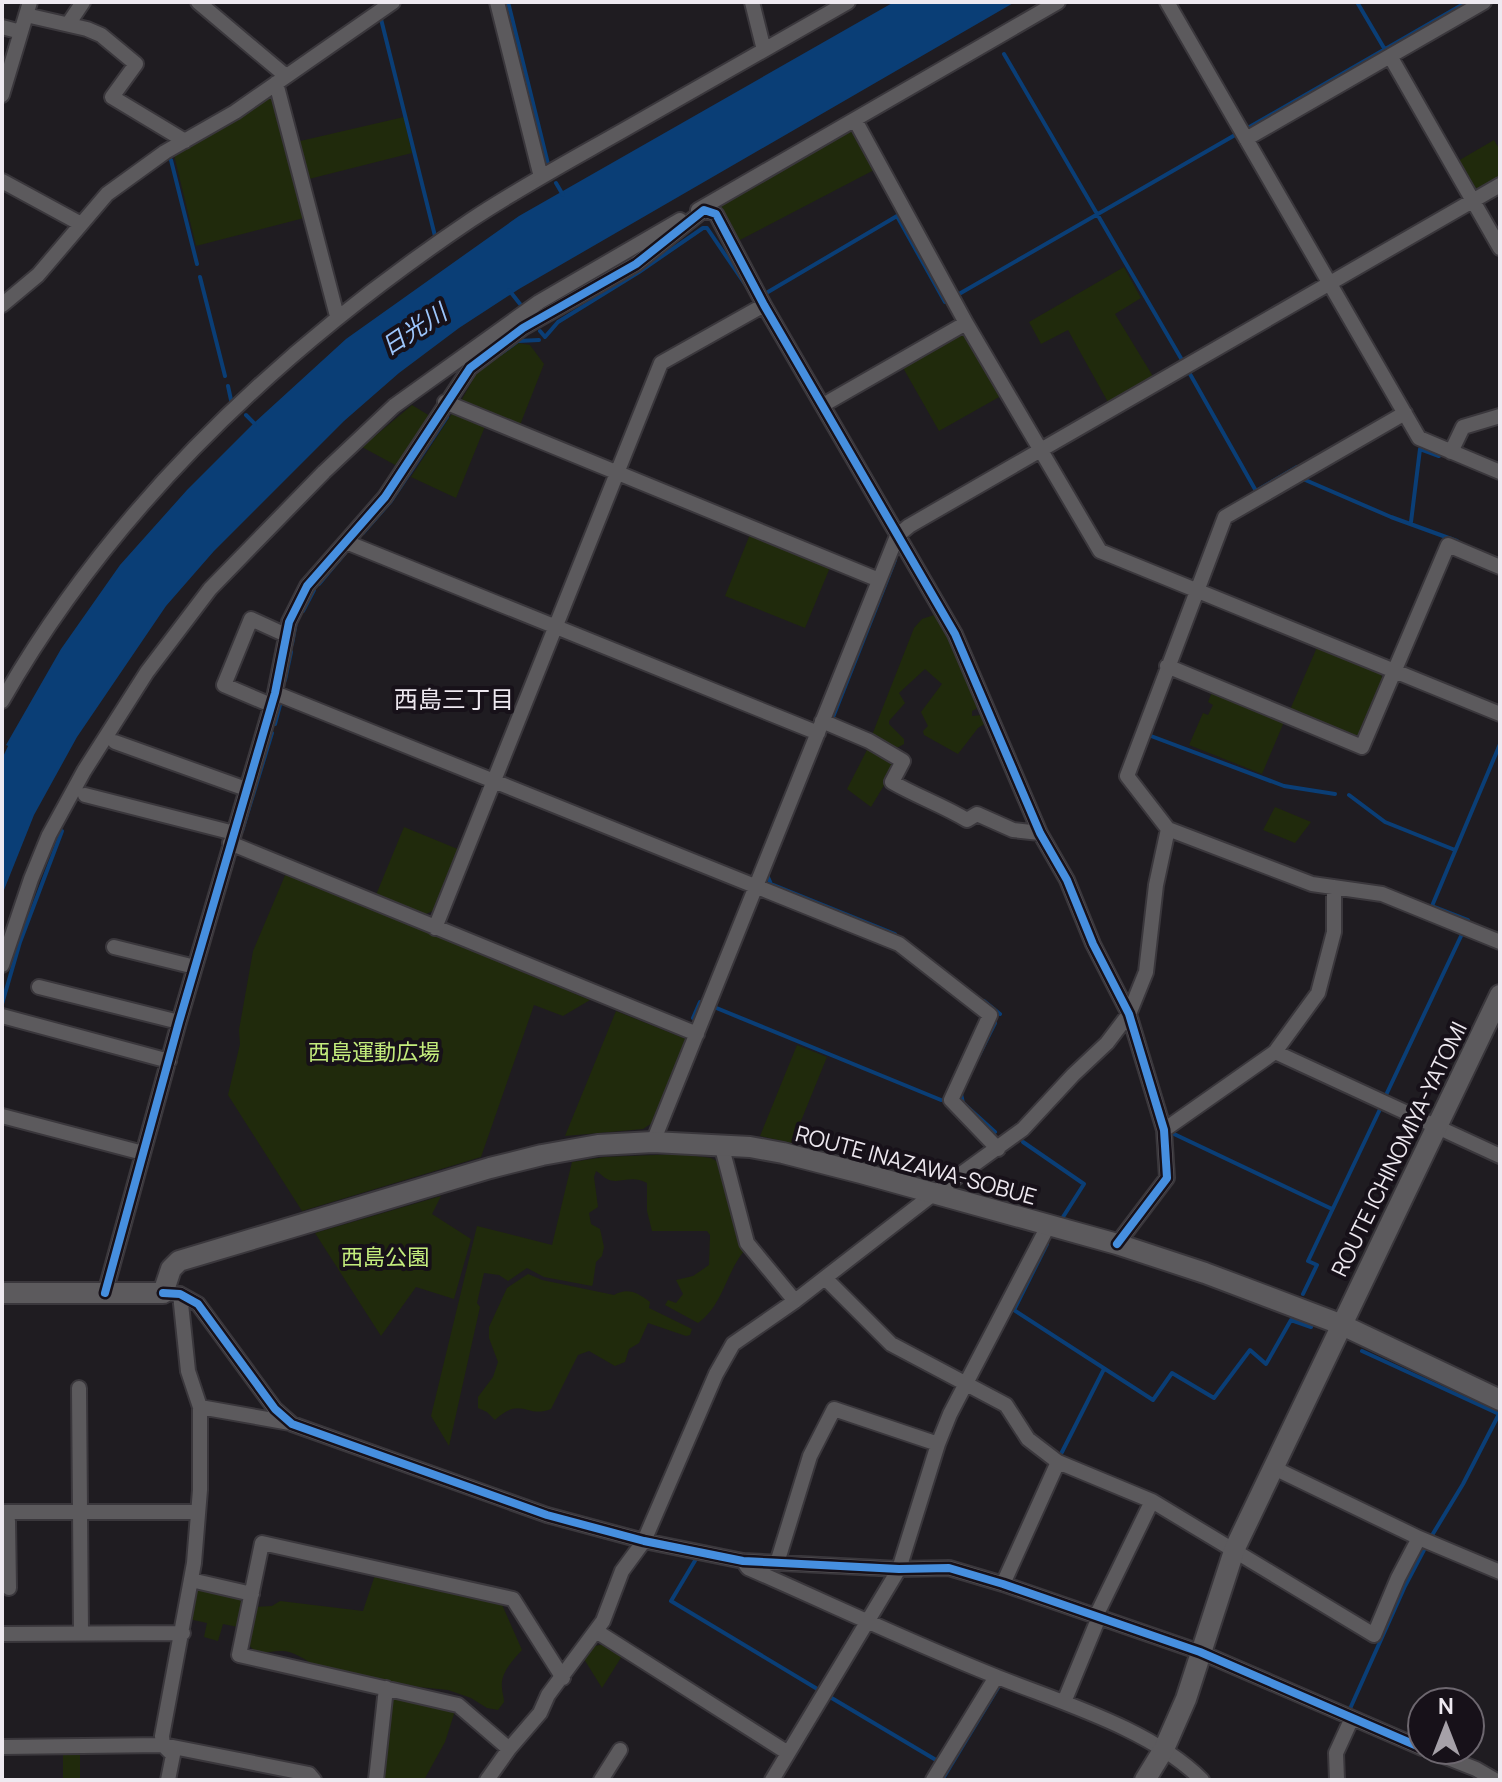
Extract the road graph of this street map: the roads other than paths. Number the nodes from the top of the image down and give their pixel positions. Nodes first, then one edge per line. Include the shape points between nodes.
1 (83, 2) edge
2 (198, 2) edge
3 (393, 2) edge
4 (497, 2) edge
5 (752, 2) edge
6 (848, 2) edge
7 (1058, 2) edge
8 (1167, 2) edge
9 (1484, 2) edge
10 (28, 9) edge
11 (69, 23) junction
12 (2, 27) edge
13 (21, 32) junction
14 (764, 50) junction
15 (1390, 56) junction
16 (281, 80) junction
17 (2, 95) edge
18 (855, 120) junction
19 (1246, 139) junction
20 (185, 141) junction
21 (541, 177) junction
22 (2, 181) edge
23 (1500, 185) edge
24 (1473, 201) junction
25 (81, 224) junction
26 (1500, 248) edge
27 (1329, 283) junction
28 (2, 305) edge
29 (764, 305) junction
30 (337, 316) junction
31 (966, 323) junction
32 (445, 402) junction
33 (823, 405) junction
34 (1405, 413) junction
35 (1500, 416) edge
36 (1041, 450) junction
37 (1451, 452) junction
38 (1500, 472) edge
39 (617, 474) junction
40 (897, 536) junction
41 (346, 542) junction
42 (1500, 567) edge
43 (879, 580) junction
44 (1196, 590) junction
45 (556, 627) junction
46 (286, 635) junction
47 (1167, 666) junction
48 (1394, 671) junction
49 (273, 699) junction
50 (2, 701) edge
51 (1500, 714) edge
52 (820, 727) junction
53 (115, 742) dead end
54 (495, 780) junction
55 (246, 789) junction
56 (85, 795) dead end
57 (1168, 829) junction
58 (1040, 833) junction
59 (232, 838) junction
60 (756, 887) junction
61 (1334, 887) junction
62 (435, 928) junction
63 (1500, 942) edge
64 (114, 947) dead end
65 (2, 965) edge
66 (195, 967) junction
67 (39, 987) dead end
68 (1500, 995) edge
69 (1129, 1014) junction
70 (2, 1016) edge
71 (179, 1022) junction
72 (697, 1034) junction
73 (1275, 1052) junction
74 (169, 1061) junction
75 (2, 1116) edge
76 (1438, 1127) junction
77 (1164, 1130) junction
78 (653, 1142) junction
79 (721, 1144) junction
80 (998, 1149) junction
81 (143, 1153) junction
82 (1500, 1156) edge
83 (932, 1195) junction
84 (1048, 1226) junction
85 (1117, 1244) junction
86 (825, 1278) junction
87 (2, 1293) edge
88 (105, 1293) junction
89 (172, 1293) junction
90 (795, 1301) junction
91 (1340, 1324) junction
92 (967, 1383) junction
93 (79, 1388) dead end
94 (1500, 1400) edge
95 (200, 1407) junction
96 (292, 1424) junction
97 (938, 1444) junction
98 (1058, 1462) junction
99 (1274, 1468) junction
100 (1152, 1501) junction
101 (80, 1512) junction
102 (198, 1512) junction
103 (1419, 1538) junction
104 (644, 1541) junction
105 (1235, 1548) junction
106 (743, 1561) junction
107 (777, 1563) junction
108 (899, 1569) junction
109 (1500, 1572) edge
110 (191, 1580) junction
111 (1003, 1584) junction
112 (9, 1588) dead end
113 (252, 1594) junction
114 (1098, 1616) junction
115 (868, 1621) junction
116 (596, 1631) junction
117 (81, 1633) junction
118 (183, 1633) junction
119 (2, 1634) edge
120 (1200, 1652) junction
121 (996, 1677) junction
122 (563, 1678) junction
123 (386, 1688) junction
124 (1064, 1702) junction
125 (1352, 1718) junction
126 (1406, 1741) edge
127 (163, 1745) junction
128 (2, 1747) edge
129 (509, 1749) junction
130 (1164, 1749) junction
131 (620, 1750) dead end
132 (788, 1753) junction
133 (1459, 1766) edge
134 (1479, 1776) edge
135 (168, 1780) edge
136 (314, 1780) edge
137 (376, 1780) edge
138 (487, 1780) edge
139 (601, 1780) edge
140 (772, 1780) edge
141 (933, 1780) edge
142 (1145, 1780) edge
143 (1202, 1780) edge
144 (1337, 1780) edge
145 (1495, 1780) edge

1 - 11 street
2 - 16 street
3 - 16 street
4 - 21 street
5 - 14 street
6 - 14 street
7 - 18 street
8 - 19 street
9 - 15 street
10 - 11 street
10 - 13 street
11 - 20 street via 101,35 136,64 112,97
12 - 13 street
13 - 17 street
14 - 21 street
15 - 19 street
15 - 24 street
16 - 20 street
16 - 30 street
18 - 31 street
18 - 65 street via 539,302 394,406 324,472 210,589 147,672 49,835
19 - 27 street
20 - 25 street via 107,194
21 - 30 street
22 - 25 street
23 - 24 street
24 - 26 street
24 - 27 street
25 - 28 street via 38,275
27 - 34 street
27 - 36 street
29 - 32 street via 716,214 704,210 636,264 523,328 470,368
29 - 33 street
29 - 39 street via 661,363
30 - 50 street via 275,369 140,505 51,619
31 - 33 street
31 - 36 street
32 - 39 street
32 - 41 street via 385,497
33 - 40 street
34 - 37 street via 1419,438
34 - 44 street via 1225,517
35 - 37 street via 1463,427
36 - 40 street
36 - 44 street via 1100,551
37 - 38 street
39 - 43 street
39 - 45 street
40 - 43 street
40 - 58 street via 955,634
41 - 45 street
41 - 46 street via 307,586
42 - 48 street via 1448,545
43 - 52 street
44 - 47 street
44 - 48 street
45 - 52 street
45 - 54 street
46 - 49 street
46 - 49 street via 251,619 224,685
47 - 48 street via 1362,747
47 - 57 street via 1127,776
48 - 51 street
49 - 54 street
49 - 55 street
52 - 58 street via 869,741 903,761 892,782 921,799 967,820 977,814 1013,830
52 - 60 street
53 - 55 street
54 - 60 street
54 - 62 street
55 - 59 street
56 - 59 street
57 - 61 street via 1312,884
57 - 69 street via 1146,972
58 - 69 street
59 - 62 street
59 - 66 street
60 - 72 street
60 - 80 street via 899,944 990,1015 951,1100
61 - 63 street via 1382,894
61 - 73 street via 1334,932 1318,993
62 - 72 street
64 - 66 street
66 - 71 street
67 - 71 street
68 - 76 main road, ROUTE ICHINOMIYA-YATOMI
69 - 77 street
69 - 80 street via 1107,1043
70 - 74 street
71 - 74 street
72 - 78 street
73 - 76 street
73 - 77 street
74 - 81 street
75 - 81 street
76 - 82 street
76 - 91 main road, ROUTE ICHINOMIYA-YATOMI
77 - 85 street via 1167,1178
78 - 79 main road, ROUTE INAZAWA-SOBUE
78 - 89 main road, ROUTE INAZAWA-SOBUE via 598,1145 490,1168 179,1261 171,1269
79 - 83 main road, ROUTE INAZAWA-SOBUE via 783,1153
79 - 90 street via 747,1243
80 - 83 street
81 - 88 street
83 - 84 main road, ROUTE INAZAWA-SOBUE
83 - 86 street
84 - 85 main road, ROUTE INAZAWA-SOBUE
84 - 92 street
85 - 91 main road, ROUTE INAZAWA-SOBUE
86 - 90 street
86 - 92 street via 891,1344
87 - 88 main road
88 - 89 main road
89 - 95 street
89 - 96 street via 198,1304 275,1409
90 - 104 street via 733,1344
91 - 94 main road, ROUTE INAZAWA-SOBUE
91 - 99 main road
92 - 97 street
92 - 98 street via 1006,1405 1028,1439
93 - 101 street
95 - 96 street
95 - 102 street
96 - 104 street via 547,1515
97 - 107 street via 834,1409 810,1456
97 - 108 street
98 - 100 street
98 - 111 street
99 - 103 street
99 - 105 main road
100 - 105 street
100 - 114 street
101 - 102 street
101 - 112 street via 2,1512 8,1521
101 - 117 street
102 - 110 street
103 - 105 street via 1374,1635
103 - 109 street
104 - 106 street
104 - 116 street via 622,1571
105 - 120 main road
106 - 107 street
106 - 115 street via 748,1568
107 - 108 street
108 - 111 street via 949,1568
108 - 115 street
110 - 113 street
110 - 118 street
111 - 114 street
113 - 122 street via 262,1543 513,1599
113 - 123 street via 239,1655
114 - 120 street
114 - 124 street
115 - 121 street
115 - 132 street
116 - 122 street
116 - 132 street
117 - 118 street
117 - 119 street
118 - 127 street
120 - 125 street
120 - 130 main road
121 - 124 street
121 - 141 street
122 - 129 street
123 - 129 street via 458,1705
123 - 137 street
124 - 130 street
125 - 126 street
125 - 144 street via 1336,1753
127 - 128 street
127 - 135 street via 173,1755
127 - 136 street via 309,1774
129 - 138 street
130 - 142 main road
130 - 143 street
131 - 139 street
132 - 140 street
133 - 134 street
134 - 145 street

